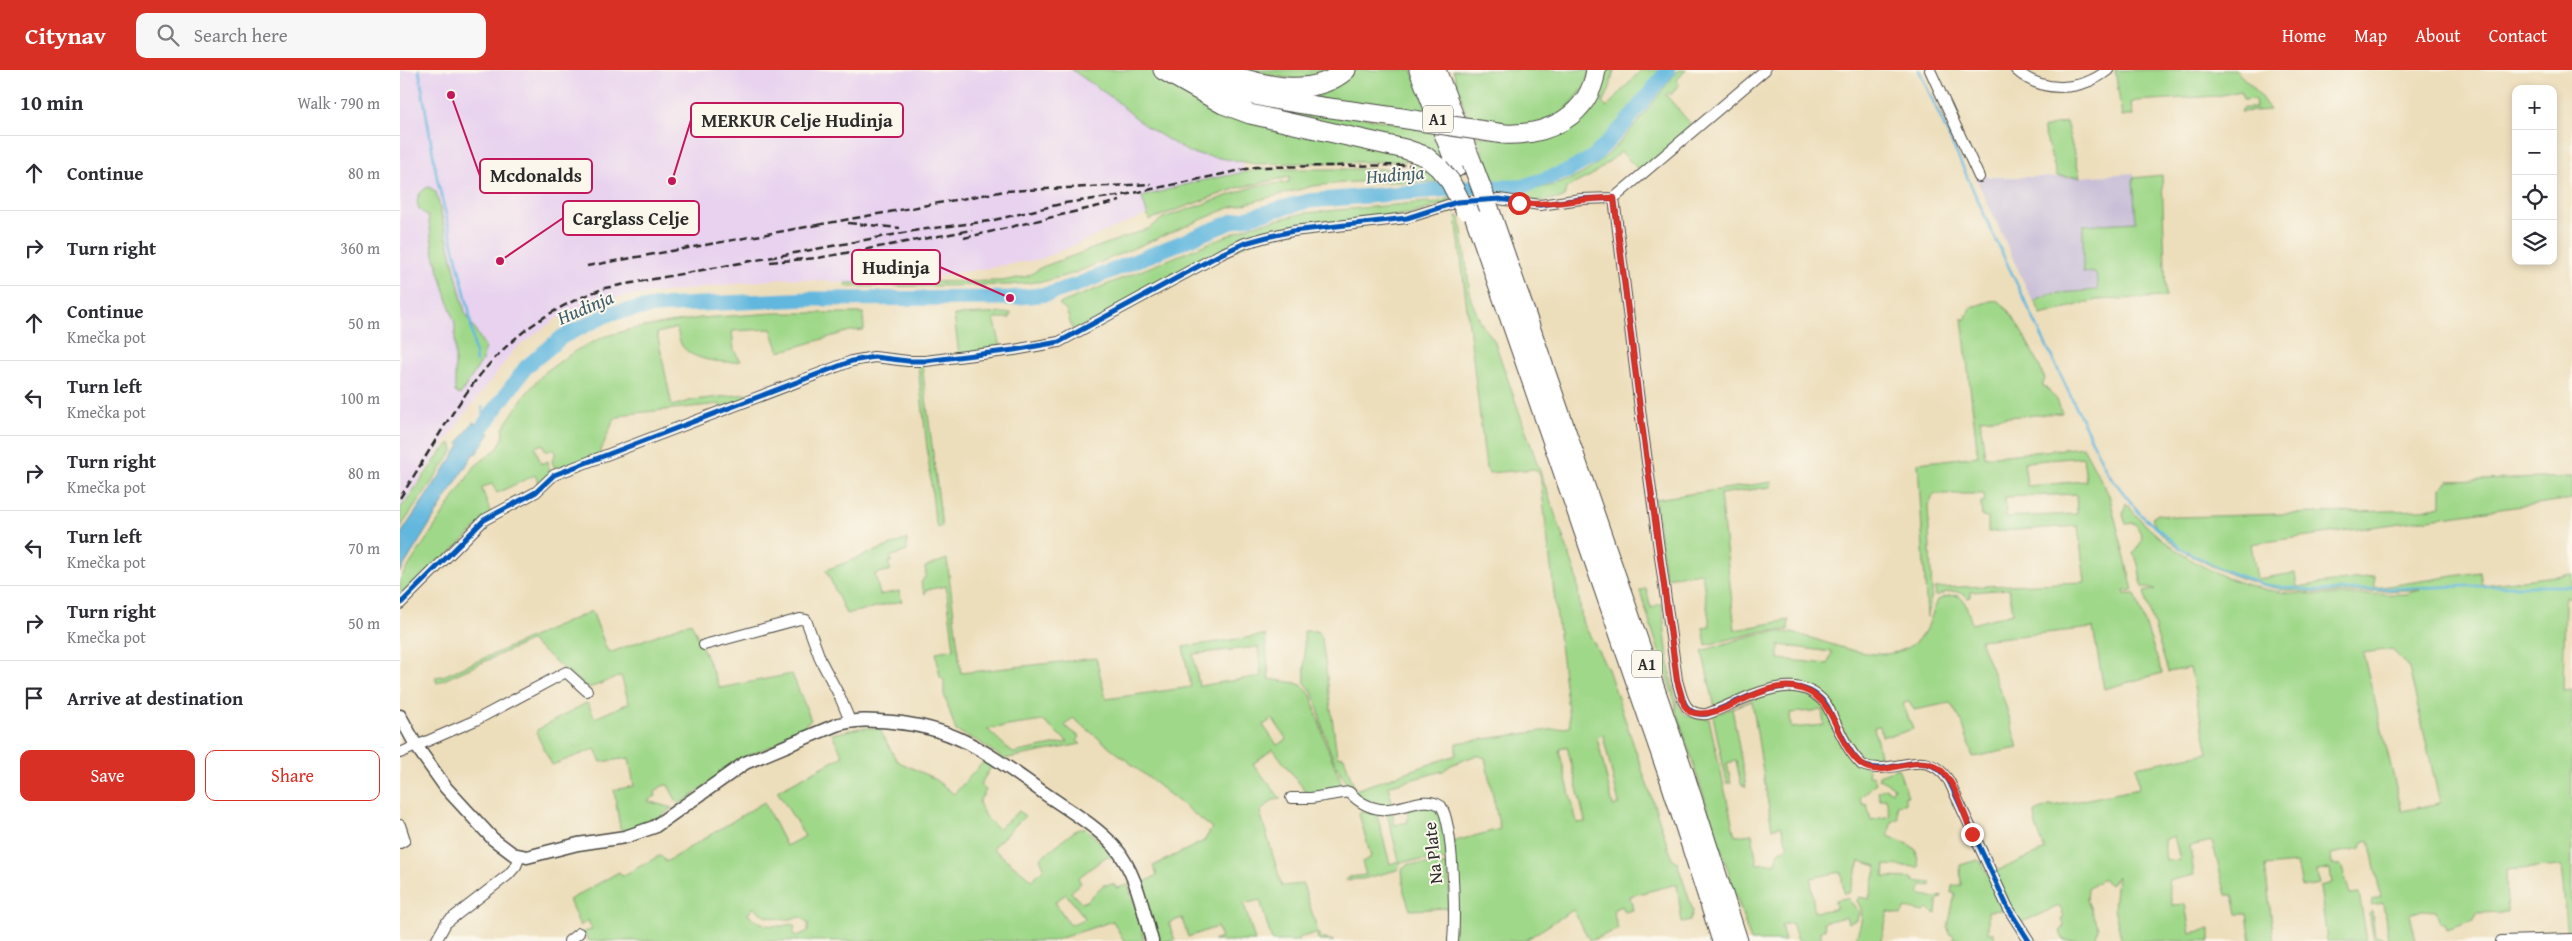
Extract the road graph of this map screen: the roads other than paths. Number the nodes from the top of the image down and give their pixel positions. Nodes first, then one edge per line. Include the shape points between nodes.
1 (1163, 70) edge
2 (1182, 70) edge
3 (1213, 70) edge
4 (1346, 70) edge
5 (1419, 70) edge
6 (1436, 70) edge
7 (1448, 70) edge
8 (1596, 70) edge
9 (1765, 70) edge
10 (1930, 70) edge
11 (2016, 70) edge
12 (2108, 70) edge
13 (1453, 112) junction
14 (1456, 166) junction
15 (1979, 177) dead end
16 (1614, 198) junction
17 (1475, 209) junction
18 (400, 604) edge
19 (704, 645) dead end
20 (587, 691) dead end
21 (400, 716) edge
22 (850, 721) junction
23 (417, 747) junction
24 (400, 753) edge
25 (1291, 798) dead end
26 (400, 825) edge
27 (400, 842) edge
28 (520, 856) junction
29 (579, 933) dead end
30 (1453, 939) edge
31 (2572, 940) edge
32 (436, 941) edge
33 (569, 941) edge
34 (1152, 941) edge
35 (1722, 941) edge
36 (1738, 941) edge
37 (2029, 941) edge
38 (2500, 941) edge

1 - 14 highway via 1223,104 1250,114 1405,149
2 - 8 highway, bridge via 1228,89 1261,98 1524,135 1565,121 1586,99
3 - 4 highway via 1288,87 1321,84
5 - 14 highway, A1
6 - 13 highway, A1
7 - 13 highway
9 - 16 street
10 - 15 street
11 - 12 street via 2028,78 2056,87 2086,84
13 - 14 highway, A1
14 - 17 highway, A1
16 - 18 street via 1540,205 1499,199 1457,202 1407,218 1276,235 1244,243 1221,254 1059,342 925,361 874,357 852,361 554,475 536,492 484,520
16 - 37 street via 1677,680 1684,705 1690,712 1707,714 1774,688 1794,687 1806,690 1825,703 1844,742 1862,765 1870,768 1924,762 1934,765 1949,780 2008,908
17 - 35 highway, A1
17 - 36 highway, A1 via 1685,776
19 - 22 street via 806,620 821,661
20 - 23 street via 566,672
21 - 23 street
22 - 28 street via 745,763 654,827 625,837
22 - 34 street via 911,723 959,737 986,752 1082,820 1106,838 1120,855 1136,887
23 - 24 street
23 - 28 street via 446,788 493,839
25 - 30 street, Na Plate via 1349,792 1371,809 1431,802 1442,806 1452,862
26 - 27 street via 405,840
28 - 32 street via 508,875 446,923
29 - 33 street
31 - 38 street

